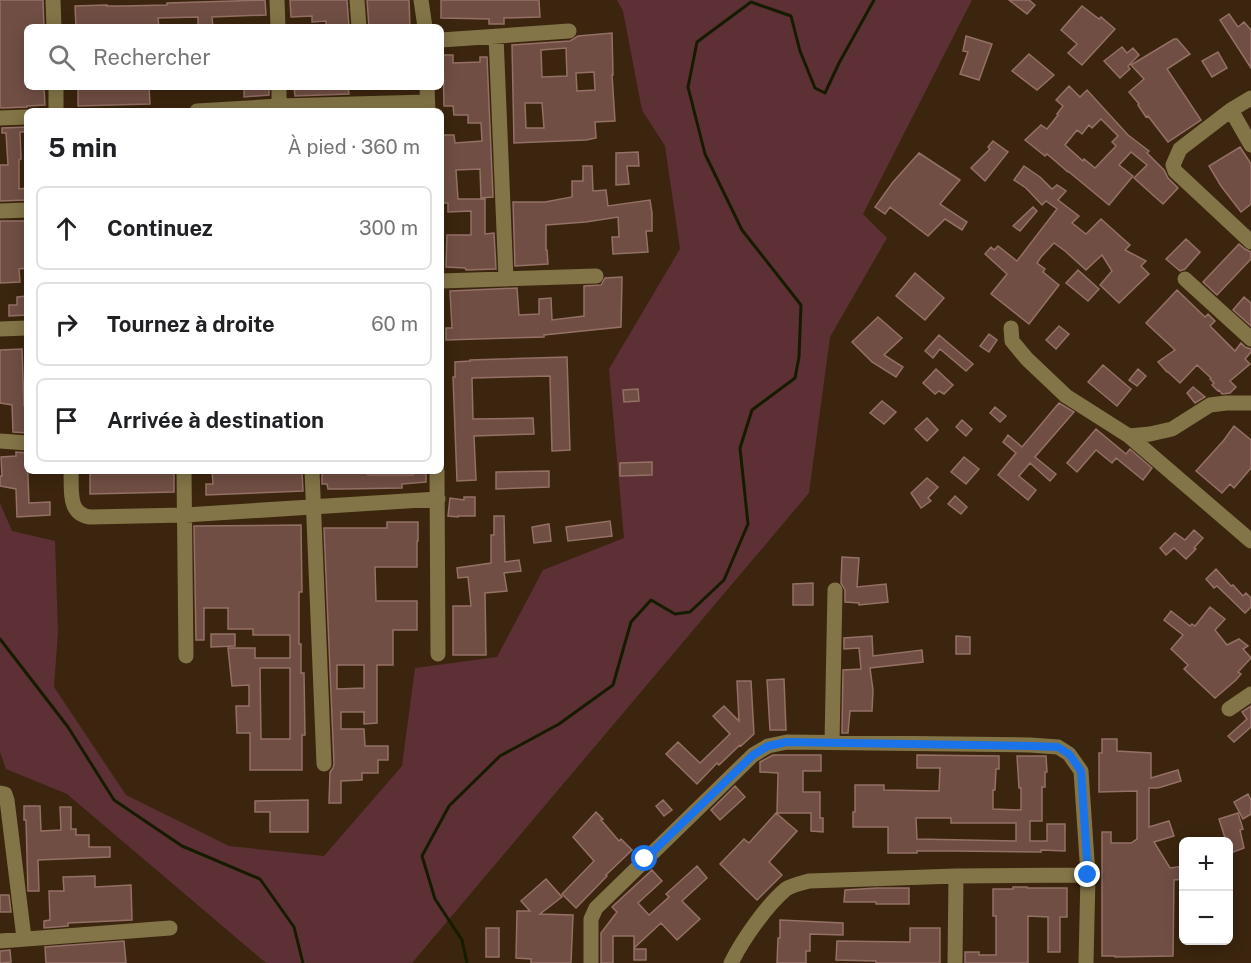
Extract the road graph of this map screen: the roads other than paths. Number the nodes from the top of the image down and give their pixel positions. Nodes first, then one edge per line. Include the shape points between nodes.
1 (53, 0) edge
2 (277, 0) edge
3 (357, 0) edge
4 (421, 0) edge
5 (54, 24) edge
6 (278, 24) edge
7 (359, 24) edge
8 (424, 24) edge
9 (569, 31) dead end
10 (496, 36) junction
11 (444, 40) edge
12 (56, 90) edge
13 (279, 90) edge
14 (367, 90) edge
15 (1251, 98) edge
16 (428, 100) edge
17 (367, 103) junction
18 (279, 106) junction
19 (56, 108) edge
20 (246, 108) edge
21 (1231, 110) junction
22 (24, 117) edge
23 (0, 118) edge
24 (1251, 145) edge
25 (24, 210) edge
26 (0, 211) edge
27 (1251, 242) edge
28 (596, 276) dead end
29 (506, 279) junction
30 (1185, 279) dead end
31 (444, 281) edge
32 (24, 328) edge
33 (1011, 328) dead end
34 (0, 329) edge
35 (1251, 339) edge
36 (1251, 403) edge
37 (1161, 432) junction
38 (1129, 436) junction
39 (0, 441) edge
40 (24, 443) edge
41 (1160, 464) junction
42 (71, 474) edge
43 (184, 474) edge
44 (312, 474) edge
45 (438, 474) edge
46 (438, 499) junction
47 (313, 508) junction
48 (185, 514) junction
49 (1251, 541) edge
50 (835, 590) dead end
51 (438, 654) dead end
52 (186, 656) dead end
53 (1251, 694) edge
54 (1229, 709) dead end
55 (832, 742) junction
56 (324, 764) dead end
57 (0, 793) edge
58 (1088, 875) junction
59 (956, 876) junction
60 (170, 928) dead end
61 (24, 939) junction
62 (0, 941) edge
63 (591, 963) edge
64 (731, 963) edge
65 (955, 963) edge
66 (1086, 963) edge

1 - 5 street
2 - 6 street
3 - 7 street
4 - 8 street
9 - 10 street
10 - 11 street
10 - 29 street
12 - 19 street
13 - 18 street
14 - 17 street
15 - 21 street
16 - 17 street
17 - 18 street
18 - 20 street
21 - 24 street
21 - 27 street via 1180,149 1173,165
22 - 23 street
25 - 26 street
28 - 29 street
29 - 31 street
30 - 35 street
32 - 34 street
33 - 38 street via 1012,340 1066,396
36 - 37 street via 1210,405
37 - 38 street
37 - 41 street
38 - 41 street
39 - 40 street
41 - 49 street
42 - 48 street via 73,504 83,516
43 - 48 street
44 - 47 street
45 - 46 street
46 - 47 street
46 - 51 street
47 - 48 street
47 - 56 street
48 - 52 street
50 - 55 street
53 - 54 street
55 - 58 street via 1058,747 1069,754 1081,771
55 - 63 street via 787,742 768,746 753,755 596,908 591,919
57 - 61 street via 7,800
58 - 59 street
58 - 66 street
59 - 64 street via 809,881 788,888 768,908
59 - 65 street
60 - 61 street
61 - 62 street

